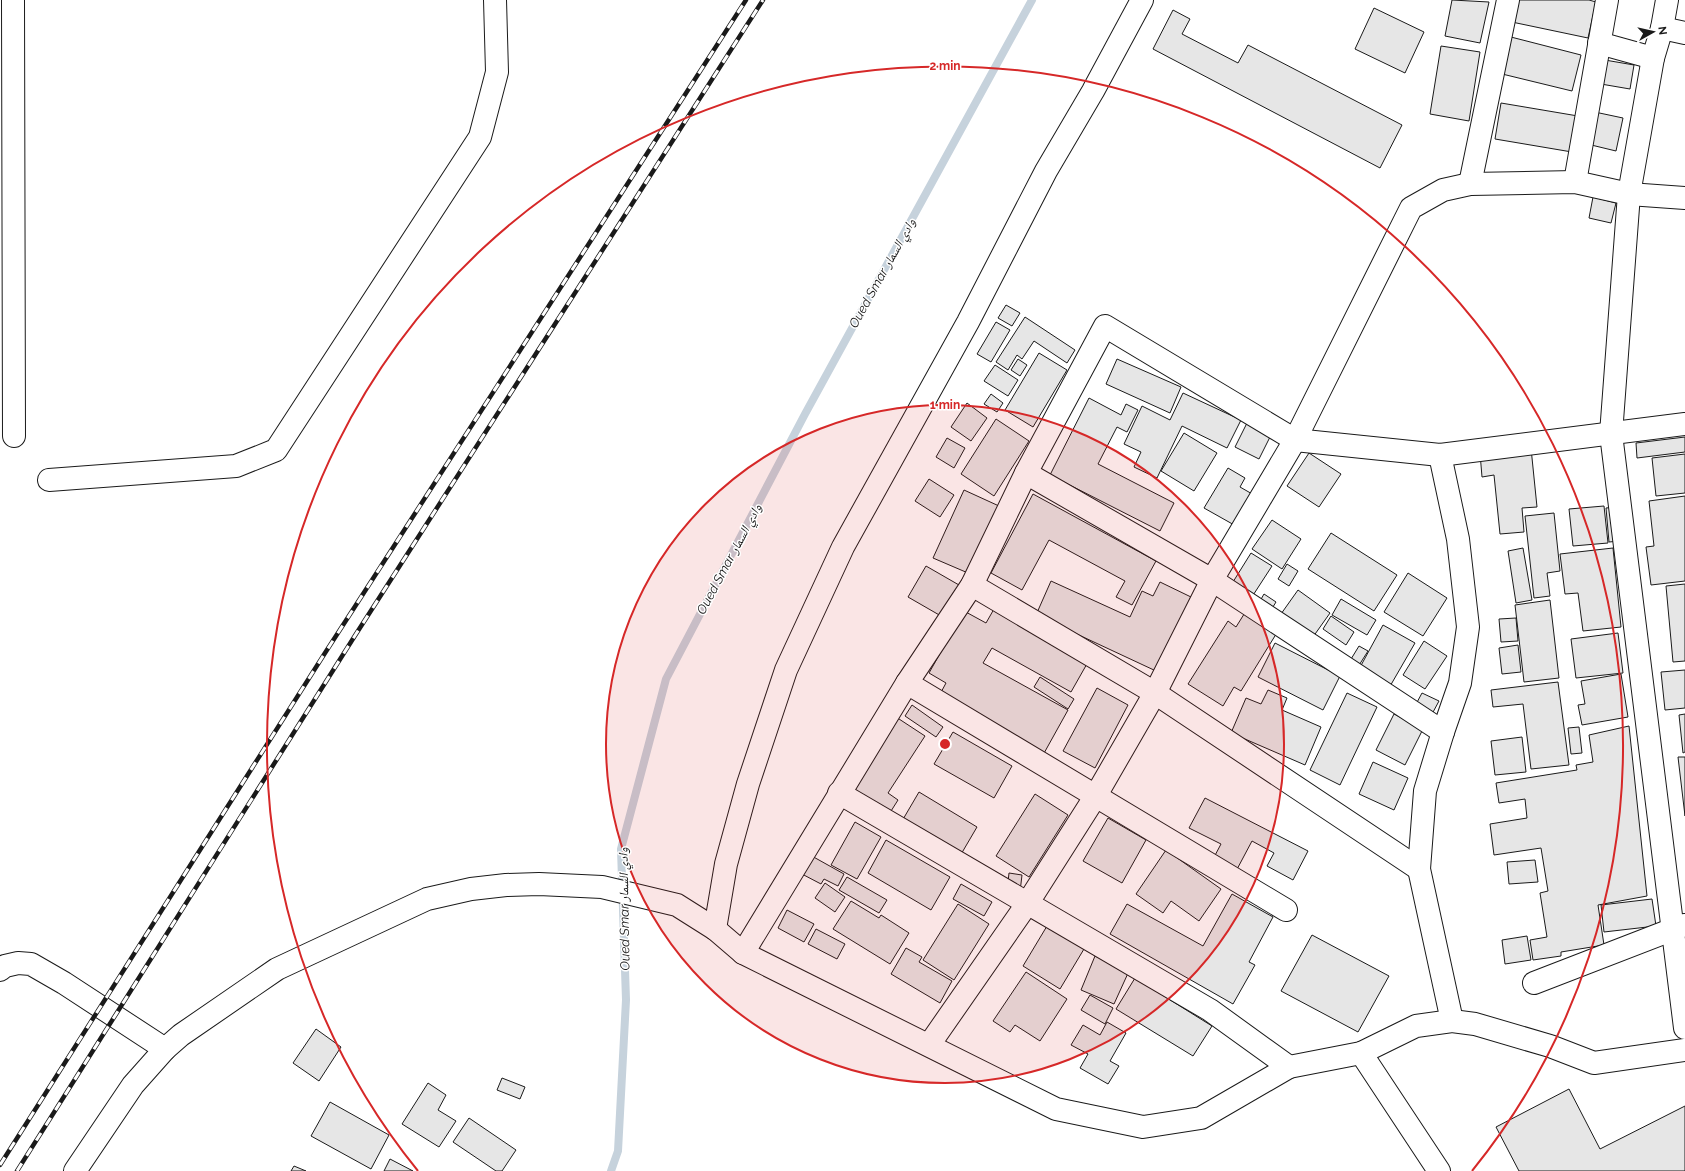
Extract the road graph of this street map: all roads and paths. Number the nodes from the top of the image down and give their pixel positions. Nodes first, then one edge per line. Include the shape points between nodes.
1 (13, 0) edge
2 (495, 0) edge
3 (1142, 0) edge
4 (1508, 0) edge
5 (1607, 0) edge
6 (1667, 0) edge
7 (1662, 28) junction
8 (1685, 33) edge
9 (1599, 43) junction
10 (1653, 58) junction
11 (1575, 182) junction
12 (1470, 184) junction
13 (1629, 194) junction
14 (1685, 198) edge
15 (1685, 424) edge
16 (1611, 434) junction
17 (14, 436) dead end
18 (1295, 440) junction
19 (1440, 455) junction
20 (1026, 473) junction
21 (49, 480) dead end
22 (1212, 580) junction
23 (972, 585) junction
24 (907, 683) junction
25 (1155, 693) junction
26 (1442, 732) junction
27 (839, 793) junction
28 (1095, 797) junction
29 (1418, 869) junction
30 (1027, 904) junction
31 (1286, 910) dead end
32 (1679, 928) edge
33 (715, 929) junction
34 (743, 953) junction
35 (0, 970) edge
36 (1534, 983) dead end
37 (1452, 1021) junction
38 (1685, 1028) edge
39 (929, 1045) junction
40 (165, 1049) junction
41 (1685, 1050) edge
42 (1361, 1053) junction
43 (1289, 1067) junction
44 (75, 1171) edge
45 (1439, 1171) edge

1 - 17 street
2 - 21 street via 497,72 480,137 276,450 236,466
3 - 33 street via 843,547 786,670 748,784 726,864
4 - 12 street
5 - 9 street
6 - 7 street
7 - 8 street
7 - 10 street
9 - 10 street
9 - 11 street
10 - 13 street
11 - 12 street
11 - 13 street
12 - 18 street via 1443,190 1411,208
13 - 14 street
13 - 16 street
15 - 16 street
16 - 19 street
16 - 32 street
18 - 19 street
18 - 20 street via 1104,326
18 - 22 street
19 - 26 street via 1458,539 1468,627 1460,683
20 - 22 street
20 - 23 street
22 - 25 street
22 - 26 street
23 - 24 street
23 - 25 street
24 - 27 street
24 - 28 street
25 - 28 street
25 - 29 street
26 - 29 street via 1425,791
27 - 30 street
27 - 34 street
28 - 30 street
28 - 31 street
29 - 37 street
30 - 39 street
30 - 43 street via 1210,1010
32 - 36 street
32 - 38 street
33 - 34 street
33 - 40 street via 677,905 602,887 539,884 471,889 427,899 277,968
34 - 39 street
35 - 40 street via 18,963 31,964
37 - 41 street via 1474,1024 1550,1046 1594,1063
37 - 42 street via 1416,1026
39 - 43 street via 1056,1109 1143,1126 1201,1118
40 - 44 street via 133,1086
42 - 43 street
42 - 45 street

